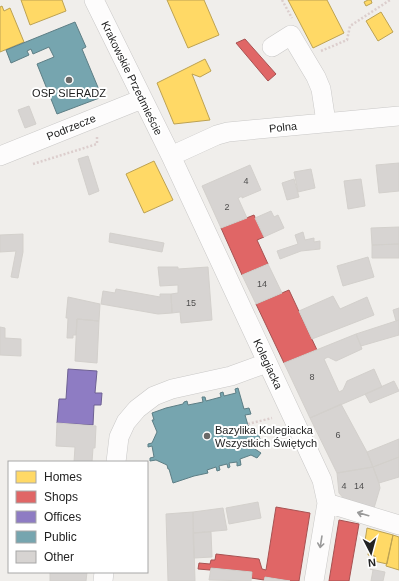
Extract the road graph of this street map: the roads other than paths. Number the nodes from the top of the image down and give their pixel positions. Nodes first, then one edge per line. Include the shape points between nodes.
1 (94, 0) edge
2 (272, 47) dead end
3 (142, 98) junction
4 (399, 116) edge
5 (326, 122) junction
6 (0, 156) edge
7 (170, 156) junction
8 (267, 363) junction
9 (116, 461) edge
10 (327, 503) junction
11 (399, 524) edge
12 (314, 581) edge

1 - 3 street, Krakowskie Przedmieście
2 - 5 street via 291,35 321,89
3 - 6 street, Podrzecze
3 - 7 street, Krakowskie Przedmieście
4 - 5 street, Polna
5 - 7 street, Polna via 228,132
7 - 8 street, Kolegiacka
8 - 9 street via 231,376 172,389 154,396 137,409 126,422 119,437
8 - 10 street, Kolegiacka via 322,480
11 -> 10 street
10 -> 12 street, Kolegiacka

